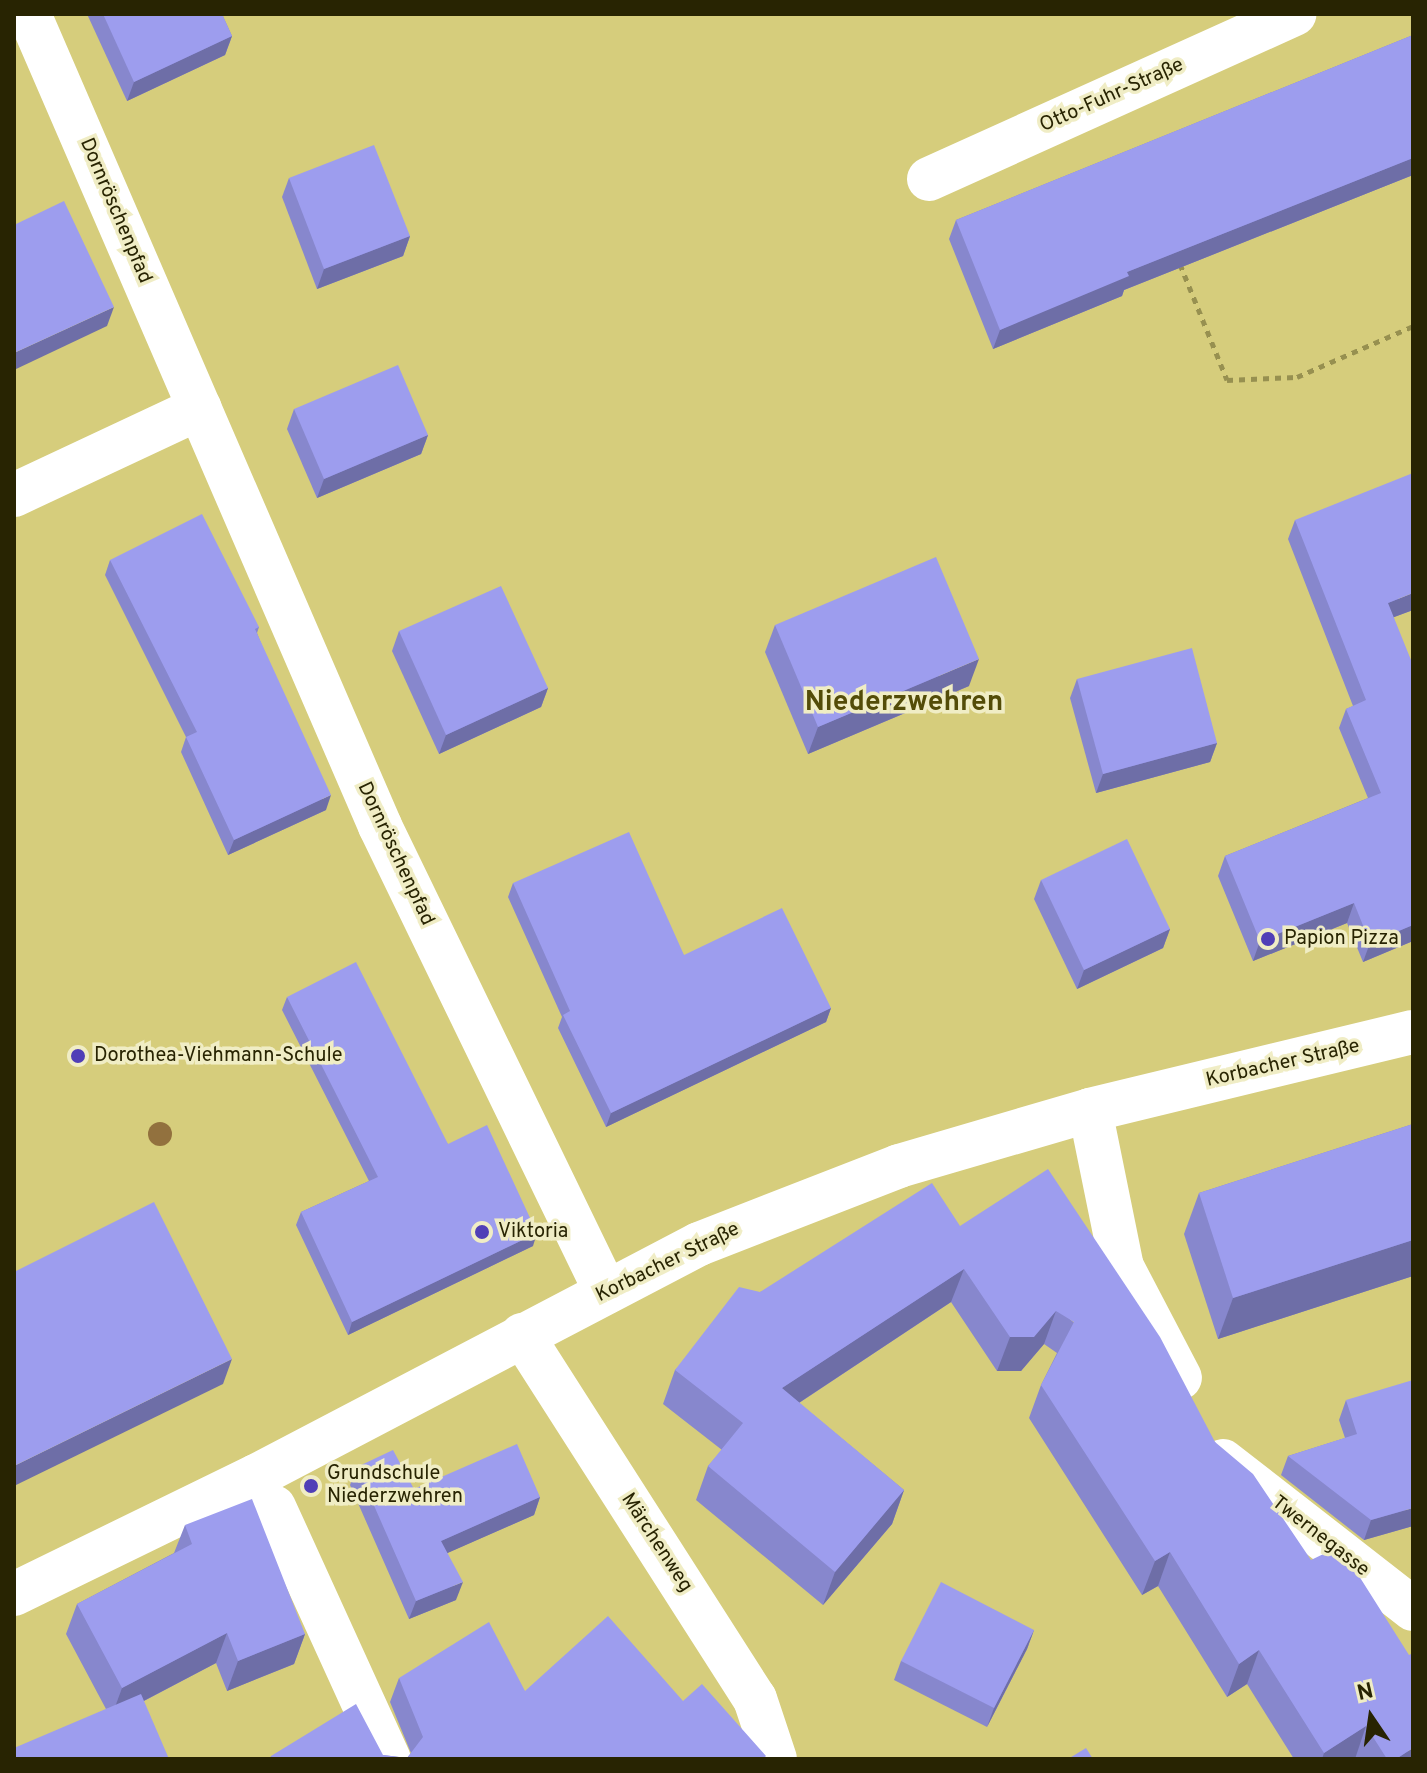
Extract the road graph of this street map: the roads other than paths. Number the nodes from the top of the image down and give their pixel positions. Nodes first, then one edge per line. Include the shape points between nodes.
1 (29, 14) edge
2 (1295, 14) edge
3 (929, 179) dead end
4 (200, 408) junction
5 (14, 495) edge
6 (1413, 1032) edge
7 (1090, 1110) junction
8 (606, 1292) junction
9 (522, 1335) junction
10 (274, 1507) dead end
11 (14, 1594) edge
12 (1413, 1609) edge
13 (389, 1759) edge
14 (775, 1759) edge

1 - 4 street, Dornröschenpfad
2 - 3 street, Otto-Fuhr-Straße
4 - 5 street
4 - 8 street, Dornröschenpfad via 380,826
6 - 7 street, Korbacher Straße
7 - 8 street, Korbacher Straße via 899,1166 699,1244
7 - 12 street, Twernegasse via 1122,1267 1225,1464
8 - 9 street, Korbacher Straße
9 - 11 street, Korbacher Straße via 256,1476
9 - 14 street, Märchenweg via 755,1699
10 - 13 street

